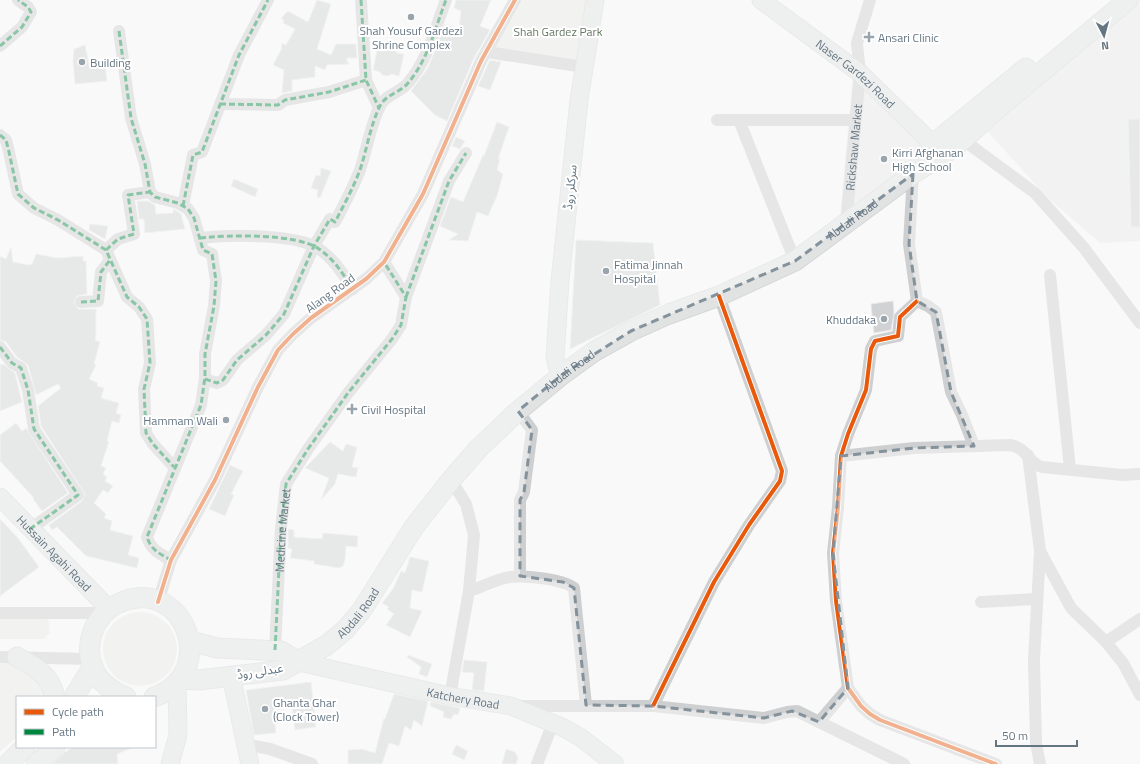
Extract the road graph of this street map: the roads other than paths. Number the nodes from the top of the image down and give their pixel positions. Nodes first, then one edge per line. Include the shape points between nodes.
1 (18, 0) edge
2 (268, 0) edge
3 (361, 0) edge
4 (446, 0) edge
5 (515, 0) edge
6 (595, 0) edge
7 (761, 0) edge
8 (870, 0) edge
9 (1113, 0) edge
10 (1128, 0) edge
11 (119, 31) dead end
12 (0, 46) edge
13 (487, 52) junction
14 (584, 67) junction
15 (860, 73) junction
16 (366, 80) junction
17 (220, 104) junction
18 (379, 108) junction
19 (717, 120) dead end
20 (739, 120) junction
21 (854, 120) junction
22 (0, 135) edge
23 (956, 135) junction
24 (938, 150) junction
25 (466, 153) dead end
26 (914, 173) junction
27 (150, 192) junction
28 (183, 206) junction
29 (846, 224) junction
30 (200, 238) junction
31 (314, 246) junction
32 (108, 255) junction
33 (796, 261) junction
34 (384, 262) junction
35 (1050, 275) dead end
36 (353, 289) junction
37 (719, 296) junction
38 (406, 297) junction
39 (917, 301) junction
40 (81, 302) dead end
41 (1140, 322) edge
42 (0, 347) edge
43 (563, 374) junction
44 (205, 379) junction
45 (518, 411) junction
46 (974, 446) junction
47 (1028, 455) junction
48 (841, 456) junction
49 (174, 467) junction
50 (1070, 469) junction
51 (1140, 474) edge
52 (451, 480) junction
53 (0, 497) edge
54 (30, 529) junction
55 (1040, 551) junction
56 (171, 560) junction
57 (520, 576) junction
58 (469, 591) junction
59 (1036, 598) junction
60 (158, 602) junction
61 (981, 602) dead end
62 (107, 611) junction
63 (0, 613) edge
64 (1140, 619) edge
65 (190, 641) junction
66 (1106, 642) junction
67 (275, 650) junction
68 (9, 657) edge
69 (92, 662) junction
70 (299, 662) junction
71 (231, 676) junction
72 (179, 681) junction
73 (848, 688) junction
74 (1140, 695) edge
75 (54, 696) edge
76 (75, 696) edge
77 (124, 696) edge
78 (156, 696) edge
79 (450, 696) junction
80 (586, 705) junction
81 (510, 706) junction
82 (653, 706) junction
83 (819, 722) junction
84 (553, 723) junction
85 (244, 744) junction
86 (24, 748) edge
87 (54, 748) edge
88 (8, 764) edge
89 (36, 764) edge
90 (170, 764) edge
91 (250, 764) edge
92 (312, 764) edge
93 (537, 764) edge
94 (616, 764) edge
95 (904, 764) edge
96 (996, 764) edge
97 (1040, 764) edge

1 - 12 street via 31,12 22,27
2 - 17 street via 239,54
3 - 16 street
4 - 18 street via 422,62 408,84 388,96
5 - 13 street, Alang Road
6 - 14 main road, سرکلر روڈ
7 - 15 main road, Naser Gardezi Road
8 - 15 street, Rickshaw Market via 857,43
9 - 23 main road, Abdali Road
10 - 23 main road, Abdali Road via 996,110
11 - 27 street via 131,118 145,164
13 - 14 street
13 - 34 street, Alang Road via 423,194
14 - 43 main road, سرکلر روڈ via 557,316 555,357 557,366
15 - 21 street, Rickshaw Market
15 - 24 main road, Naser Gardezi Road
16 - 17 street via 329,92 285,100 278,106
16 - 18 street
17 - 28 street via 202,152 193,155
18 - 31 street via 360,170 346,202 335,222 330,219
19 - 20 street
20 - 21 street
20 - 33 street
21 - 29 street, Rickshaw Market
22 - 32 street via 6,140 10,152 18,194 34,208
23 - 24 main road, Abdali Road
23 - 41 street via 1035,193 1084,248
24 - 26 main road, Abdali Road
25 - 38 street, Medicine Market via 449,181
26 - 29 main road, Abdali Road
26 - 39 street via 909,244
27 - 28 street via 155,197
27 - 32 street via 128,195 134,234 118,240
28 - 30 street via 194,218
29 - 33 main road, Abdali Road
30 - 31 street via 281,238 294,239
30 - 44 street via 203,250 212,254 216,281 205,354
31 - 36 street via 335,263
31 - 44 street via 284,314 266,335 237,360 223,380 217,383
32 - 40 street via 101,272 98,302
32 - 49 street via 127,297 139,307 147,319 150,363 144,389 146,433
33 - 37 main road, Abdali Road
34 - 36 street, Alang Road
34 - 38 street
35 - 50 street
36 - 56 street, Alang Road via 311,318 278,350 215,480
37 - 43 main road, Abdali Road via 632,331 595,351
37 - 82 street via 782,471 780,481 714,582
38 - 67 street, Medicine Market via 400,325 392,339 348,393 286,484 281,528
39 - 46 street via 936,312 951,392
39 - 48 street via 900,317 898,336 878,340 872,345 866,390
42 - 54 street via 12,363 21,368 28,390 34,429 78,495
43 - 45 main road, Abdali Road
44 - 49 street via 196,418
45 - 52 main road, Abdali Road via 478,449
45 - 57 street via 532,430 524,492 520,500
46 - 47 street via 1010,445 1022,449
46 - 48 street via 914,448
47 - 50 street via 1036,466
47 - 55 street
48 - 73 street via 833,553 836,601
49 - 56 street via 147,537 153,550
50 - 51 street via 1122,475
52 - 58 street via 466,504 474,535
52 - 70 main road, Abdali Road via 414,527 362,610 345,630 327,645
53 - 54 main road, Hussain Agahi Road
54 - 62 main road, Hussain Agahi Road
55 - 59 street
55 - 66 street via 1071,608
56 - 60 street, Alang Road
57 - 58 street via 508,577
57 - 80 street via 563,582 574,588
58 - 79 street
59 - 61 street
59 - 97 street via 1034,722
60 - 62 main road via 148,599 128,600
60 - 65 main road via 179,617
62 - 63 street
62 - 69 main road via 92,634
64 - 66 street
65 - 67 main road, عبدلی روڈ via 217,648
65 - 72 main road via 189,661
66 - 74 street via 1123,663
67 - 70 main road, عبدلی روڈ
68 - 69 street
68 - 75 main road via 38,668 48,678
69 - 76 main road
69 - 77 main road via 97,674 109,689
70 - 71 main road, عبدلی روڈ via 283,670
70 - 79 main road, Katchery Road
71 - 72 main road, عبدلی روڈ
71 - 85 main road
72 - 78 main road
72 - 90 main road via 178,735
73 - 83 street
73 - 96 street via 861,706 880,720
79 - 81 main road, Katchery Road
80 - 81 street
80 - 82 street
81 - 84 main road, Katchery Road
82 - 83 street via 764,718 798,711
83 - 95 street
84 - 93 street
84 - 94 main road, Katchery Road via 580,737
85 - 91 main road
85 - 92 street via 270,749
86 - 88 main road
87 - 89 main road

